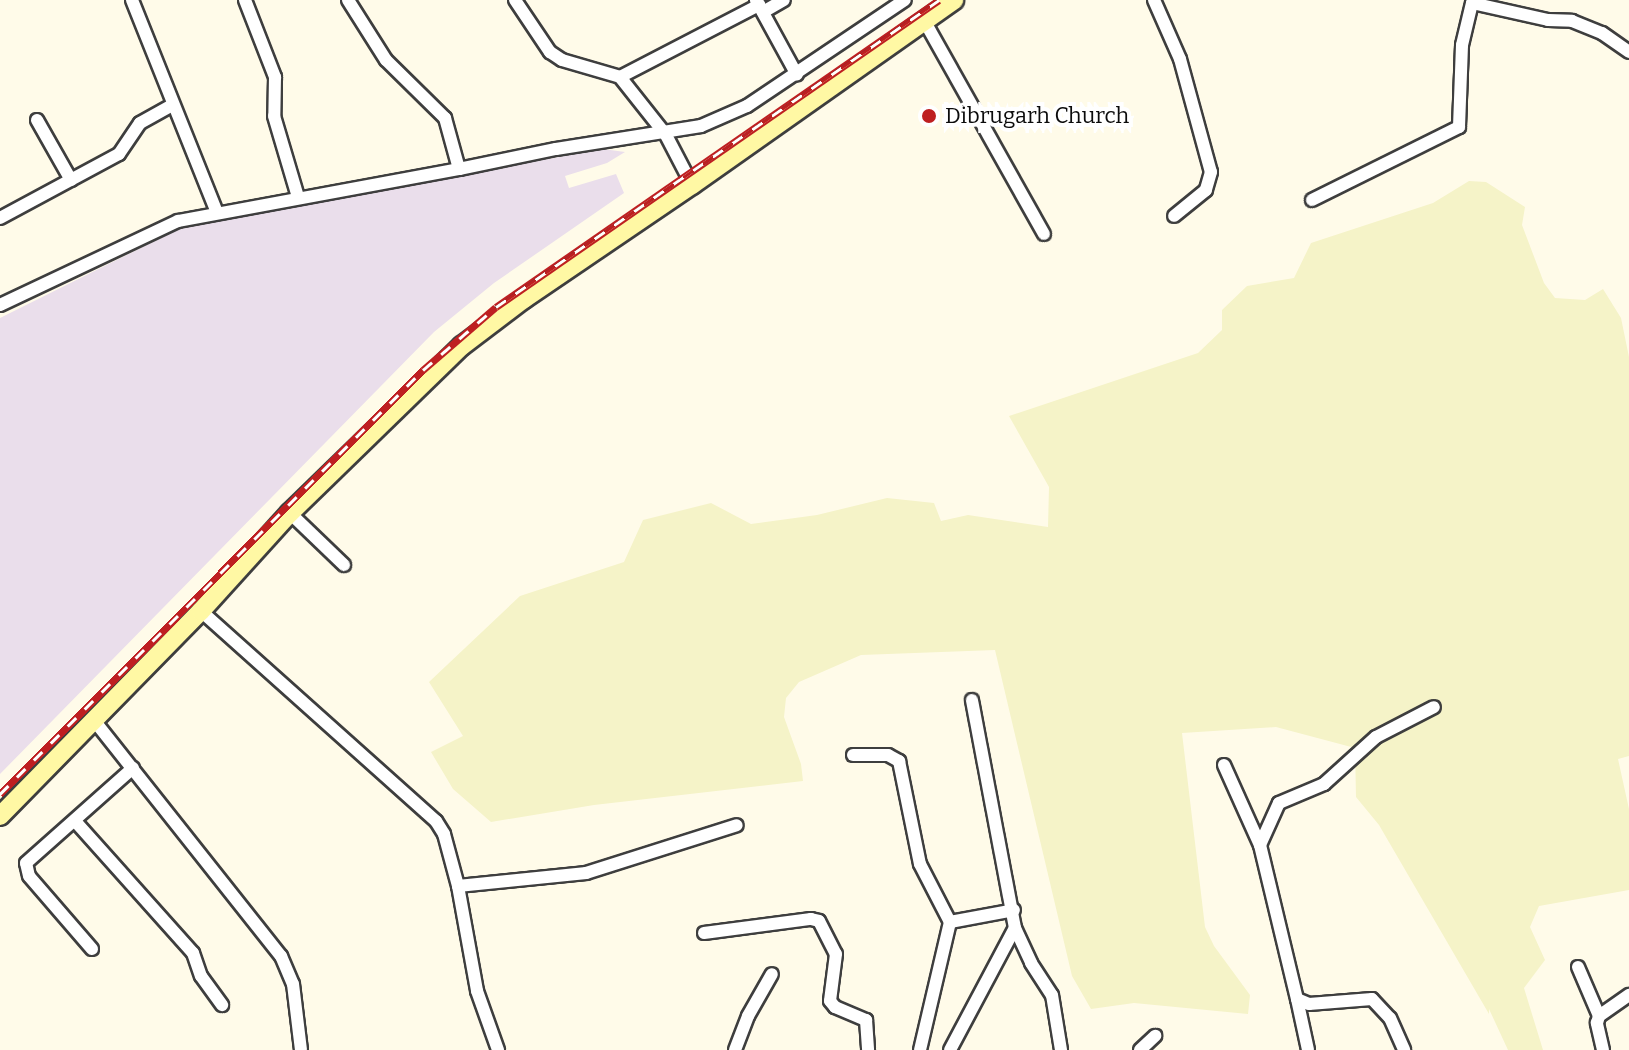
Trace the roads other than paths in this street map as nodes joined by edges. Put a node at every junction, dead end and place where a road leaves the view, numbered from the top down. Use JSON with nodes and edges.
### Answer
{"nodes":[{"id":1,"x":132,"y":0,"type":"edge"},
{"id":2,"x":245,"y":0,"type":"edge"},
{"id":3,"x":348,"y":0,"type":"edge"},
{"id":4,"x":358,"y":0,"type":"edge"},
{"id":5,"x":515,"y":0,"type":"edge"},
{"id":6,"x":784,"y":0,"type":"edge"},
{"id":7,"x":954,"y":0,"type":"edge"},
{"id":8,"x":1154,"y":0,"type":"edge"},
{"id":9,"x":901,"y":1,"type":"edge"},
{"id":10,"x":1471,"y":2,"type":"edge"},
{"id":11,"x":759,"y":6,"type":"edge"},
{"id":12,"x":925,"y":22,"type":"junction"},
{"id":13,"x":363,"y":26,"type":"junction"},
{"id":14,"x":1629,"y":52,"type":"edge"},
{"id":15,"x":797,"y":75,"type":"junction"},
{"id":16,"x":620,"y":77,"type":"junction"},
{"id":17,"x":173,"y":105,"type":"junction"},
{"id":18,"x":37,"y":120,"type":"dead end"},
{"id":19,"x":666,"y":135,"type":"junction"},
{"id":20,"x":459,"y":169,"type":"junction"},
{"id":21,"x":71,"y":180,"type":"junction"},
{"id":22,"x":692,"y":185,"type":"junction"},
{"id":23,"x":298,"y":197,"type":"junction"},
{"id":24,"x":1312,"y":200,"type":"dead end"},
{"id":25,"x":217,"y":212,"type":"junction"},
{"id":26,"x":1174,"y":216,"type":"dead end"},
{"id":27,"x":0,"y":218,"type":"edge"},
{"id":28,"x":1044,"y":234,"type":"dead end"},
{"id":29,"x":0,"y":305,"type":"edge"},
{"id":30,"x":290,"y":513,"type":"junction"},
{"id":31,"x":344,"y":565,"type":"dead end"},
{"id":32,"x":201,"y":611,"type":"junction"},
{"id":33,"x":972,"y":700,"type":"dead end"},
{"id":34,"x":1434,"y":707,"type":"dead end"},
{"id":35,"x":93,"y":719,"type":"junction"},
{"id":36,"x":853,"y":755,"type":"dead end"},
{"id":37,"x":1224,"y":765,"type":"dead end"},
{"id":38,"x":133,"y":768,"type":"junction"},
{"id":39,"x":0,"y":816,"type":"edge"},
{"id":40,"x":75,"y":821,"type":"junction"},
{"id":41,"x":737,"y":825,"type":"dead end"},
{"id":42,"x":1260,"y":845,"type":"junction"},
{"id":43,"x":458,"y":886,"type":"junction"},
{"id":44,"x":1014,"y":910,"type":"junction"},
{"id":45,"x":950,"y":922,"type":"junction"},
{"id":46,"x":1015,"y":928,"type":"junction"},
{"id":47,"x":704,"y":933,"type":"dead end"},
{"id":48,"x":92,"y":949,"type":"dead end"},
{"id":49,"x":1578,"y":967,"type":"dead end"},
{"id":50,"x":772,"y":974,"type":"dead end"},
{"id":51,"x":1629,"y":995,"type":"edge"},
{"id":52,"x":1297,"y":999,"type":"junction"},
{"id":53,"x":222,"y":1005,"type":"dead end"},
{"id":54,"x":1599,"y":1016,"type":"junction"},
{"id":55,"x":1155,"y":1036,"type":"dead end"},
{"id":56,"x":301,"y":1050,"type":"edge"},
{"id":57,"x":498,"y":1050,"type":"edge"},
{"id":58,"x":735,"y":1050,"type":"edge"},
{"id":59,"x":868,"y":1050,"type":"edge"},
{"id":60,"x":920,"y":1050,"type":"edge"},
{"id":61,"x":950,"y":1050,"type":"edge"},
{"id":62,"x":1061,"y":1050,"type":"edge"},
{"id":63,"x":1140,"y":1050,"type":"edge"},
{"id":64,"x":1308,"y":1050,"type":"edge"},
{"id":65,"x":1404,"y":1050,"type":"edge"},
{"id":66,"x":1603,"y":1050,"type":"edge"}],
"edges":[{"from":1,"to":17,"type":"street"},
{"from":2,"to":23,"type":"street"},
{"from":3,"to":13,"type":"street"},
{"from":4,"to":13,"type":"street"},
{"from":5,"to":16,"type":"street"},
{"from":6,"to":11,"type":"street"},
{"from":7,"to":12,"type":"main road"},
{"from":8,"to":26,"type":"street"},
{"from":9,"to":15,"type":"street"},
{"from":10,"to":14,"type":"street"},
{"from":10,"to":24,"type":"street"},
{"from":11,"to":15,"type":"street"},
{"from":11,"to":16,"type":"street"},
{"from":12,"to":22,"type":"main road"},
{"from":12,"to":28,"type":"street"},
{"from":13,"to":20,"type":"street"},
{"from":15,"to":19,"type":"street"},
{"from":16,"to":19,"type":"street"},
{"from":17,"to":21,"type":"street"},
{"from":17,"to":25,"type":"street"},
{"from":18,"to":21,"type":"street"},
{"from":19,"to":20,"type":"street"},
{"from":19,"to":22,"type":"street"},
{"from":20,"to":23,"type":"street"},
{"from":21,"to":27,"type":"street"},
{"from":22,"to":30,"type":"main road"},
{"from":23,"to":25,"type":"street"},
{"from":25,"to":29,"type":"street"},
{"from":30,"to":31,"type":"street"},
{"from":30,"to":32,"type":"main road"},
{"from":32,"to":35,"type":"main road"},
{"from":32,"to":43,"type":"street"},
{"from":33,"to":44,"type":"street"},
{"from":34,"to":42,"type":"street"},
{"from":35,"to":38,"type":"street"},
{"from":35,"to":39,"type":"main road"},
{"from":36,"to":45,"type":"street"},
{"from":37,"to":42,"type":"street"},
{"from":38,"to":40,"type":"street"},
{"from":38,"to":56,"type":"street"},
{"from":40,"to":48,"type":"street"},
{"from":40,"to":53,"type":"street"},
{"from":41,"to":43,"type":"street"},
{"from":42,"to":52,"type":"street"},
{"from":43,"to":57,"type":"street"},
{"from":44,"to":45,"type":"street"},
{"from":44,"to":46,"type":"street"},
{"from":45,"to":60,"type":"street"},
{"from":46,"to":61,"type":"street"},
{"from":46,"to":62,"type":"street"},
{"from":47,"to":59,"type":"street"},
{"from":49,"to":54,"type":"street"},
{"from":50,"to":58,"type":"street"},
{"from":51,"to":54,"type":"street"},
{"from":52,"to":64,"type":"street"},
{"from":52,"to":65,"type":"street"},
{"from":54,"to":66,"type":"street"},
{"from":55,"to":63,"type":"street"}]}
